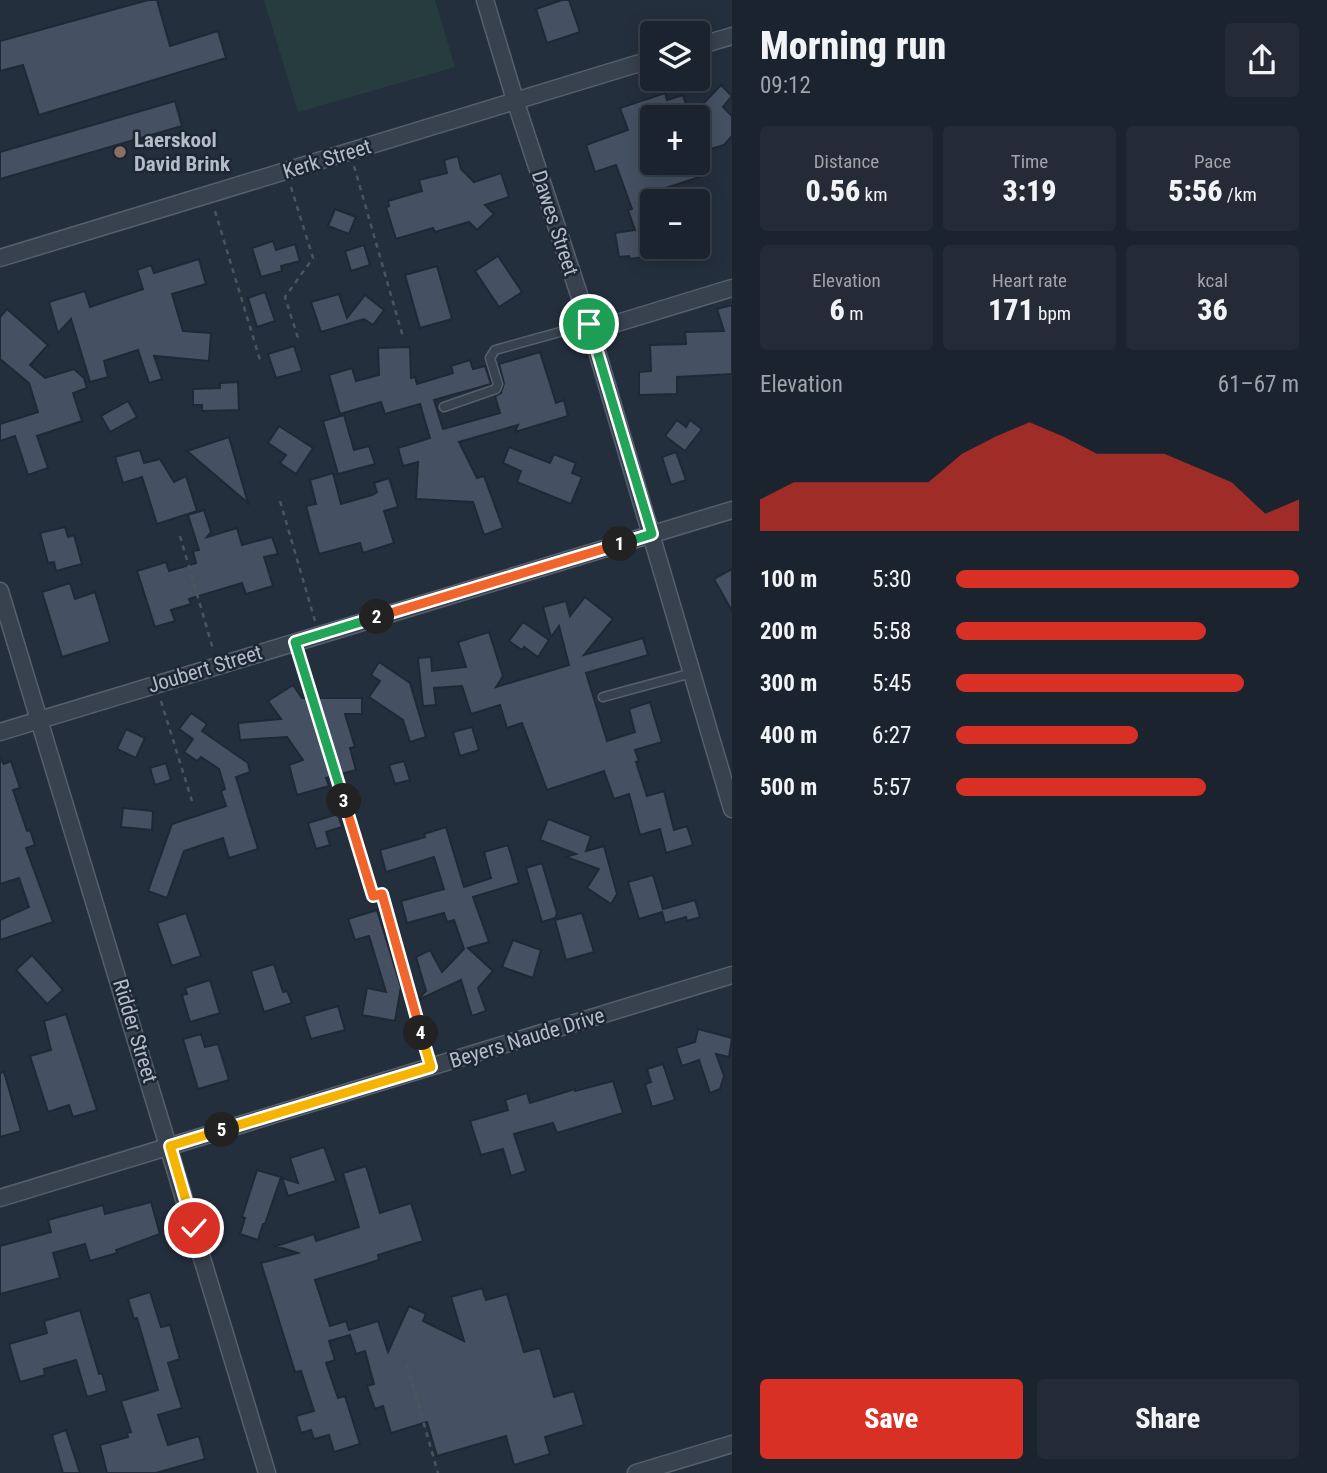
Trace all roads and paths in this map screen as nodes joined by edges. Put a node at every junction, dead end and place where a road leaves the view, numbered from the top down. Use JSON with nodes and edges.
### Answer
{"nodes":[{"id":1,"x":485,"y":0,"type":"edge"},
{"id":2,"x":732,"y":36,"type":"edge"},
{"id":3,"x":710,"y":42,"type":"edge"},
{"id":4,"x":640,"y":63,"type":"edge"},
{"id":5,"x":515,"y":100,"type":"junction"},
{"id":6,"x":350,"y":152,"type":"junction"},
{"id":7,"x":286,"y":171,"type":"junction"},
{"id":8,"x":211,"y":194,"type":"junction"},
{"id":9,"x":0,"y":258,"type":"edge"},
{"id":10,"x":732,"y":288,"type":"edge"},
{"id":11,"x":590,"y":328,"type":"junction"},
{"id":12,"x":403,"y":337,"type":"dead end"},
{"id":13,"x":298,"y":338,"type":"dead end"},
{"id":14,"x":260,"y":360,"type":"dead end"},
{"id":15,"x":444,"y":407,"type":"dead end"},
{"id":16,"x":280,"y":501,"type":"dead end"},
{"id":17,"x":732,"y":510,"type":"edge"},
{"id":18,"x":652,"y":534,"type":"junction"},
{"id":19,"x":180,"y":536,"type":"dead end"},
{"id":20,"x":0,"y":591,"type":"edge"},
{"id":21,"x":318,"y":635,"type":"junction"},
{"id":22,"x":295,"y":642,"type":"junction"},
{"id":23,"x":218,"y":665,"type":"junction"},
{"id":24,"x":692,"y":673,"type":"junction"},
{"id":25,"x":155,"y":684,"type":"junction"},
{"id":26,"x":603,"y":697,"type":"dead end"},
{"id":27,"x":41,"y":719,"type":"junction"},
{"id":28,"x":0,"y":732,"type":"edge"},
{"id":29,"x":724,"y":756,"type":"edge"},
{"id":30,"x":192,"y":802,"type":"dead end"},
{"id":31,"x":732,"y":808,"type":"edge"},
{"id":32,"x":732,"y":975,"type":"edge"},
{"id":33,"x":431,"y":1067,"type":"junction"},
{"id":34,"x":170,"y":1146,"type":"junction"},
{"id":35,"x":0,"y":1198,"type":"edge"},
{"id":36,"x":407,"y":1365,"type":"dead end"},
{"id":37,"x":732,"y":1444,"type":"edge"},
{"id":38,"x":267,"y":1473,"type":"edge"},
{"id":39,"x":438,"y":1473,"type":"edge"},
{"id":40,"x":636,"y":1473,"type":"edge"}],
"edges":[{"from":1,"to":5,"type":"street","name":"Dawes Street"},
{"from":2,"to":3,"type":"street"},
{"from":4,"to":5,"type":"street","name":"Kerk Street"},
{"from":5,"to":6,"type":"street","name":"Kerk Street"},
{"from":5,"to":11,"type":"street","name":"Dawes Street"},
{"from":6,"to":7,"type":"street","name":"Kerk Street"},
{"from":6,"to":12,"type":"path"},
{"from":7,"to":8,"type":"street","name":"Kerk Street"},
{"from":7,"to":13,"type":"path"},
{"from":8,"to":9,"type":"street","name":"Kerk Street"},
{"from":8,"to":14,"type":"path"},
{"from":10,"to":11,"type":"street"},
{"from":11,"to":15,"type":"lane"},
{"from":11,"to":18,"type":"street","name":"Dawes Street"},
{"from":16,"to":21,"type":"path"},
{"from":17,"to":18,"type":"street","name":"Joubert Street"},
{"from":18,"to":21,"type":"street","name":"Joubert Street"},
{"from":18,"to":24,"type":"street","name":"Dawes Street"},
{"from":19,"to":23,"type":"path"},
{"from":20,"to":27,"type":"street","name":"Ridder Street"},
{"from":21,"to":22,"type":"street","name":"Joubert Street"},
{"from":22,"to":23,"type":"street","name":"Joubert Street"},
{"from":22,"to":33,"type":"path"},
{"from":23,"to":25,"type":"street","name":"Joubert Street"},
{"from":24,"to":26,"type":"lane"},
{"from":24,"to":29,"type":"street","name":"Dawes Street"},
{"from":25,"to":27,"type":"street","name":"Joubert Street"},
{"from":25,"to":30,"type":"path"},
{"from":27,"to":28,"type":"street","name":"Joubert Street"},
{"from":27,"to":34,"type":"street","name":"Ridder Street"},
{"from":29,"to":31,"type":"street","name":"Dawes Street"},
{"from":32,"to":33,"type":"street","name":"Beyers Naude Drive"},
{"from":33,"to":34,"type":"street","name":"Beyers Naude Drive"},
{"from":34,"to":35,"type":"street","name":"Beyers Naude Drive"},
{"from":34,"to":38,"type":"street","name":"Ridder Street"},
{"from":36,"to":39,"type":"path"},
{"from":37,"to":40,"type":"street"}]}
